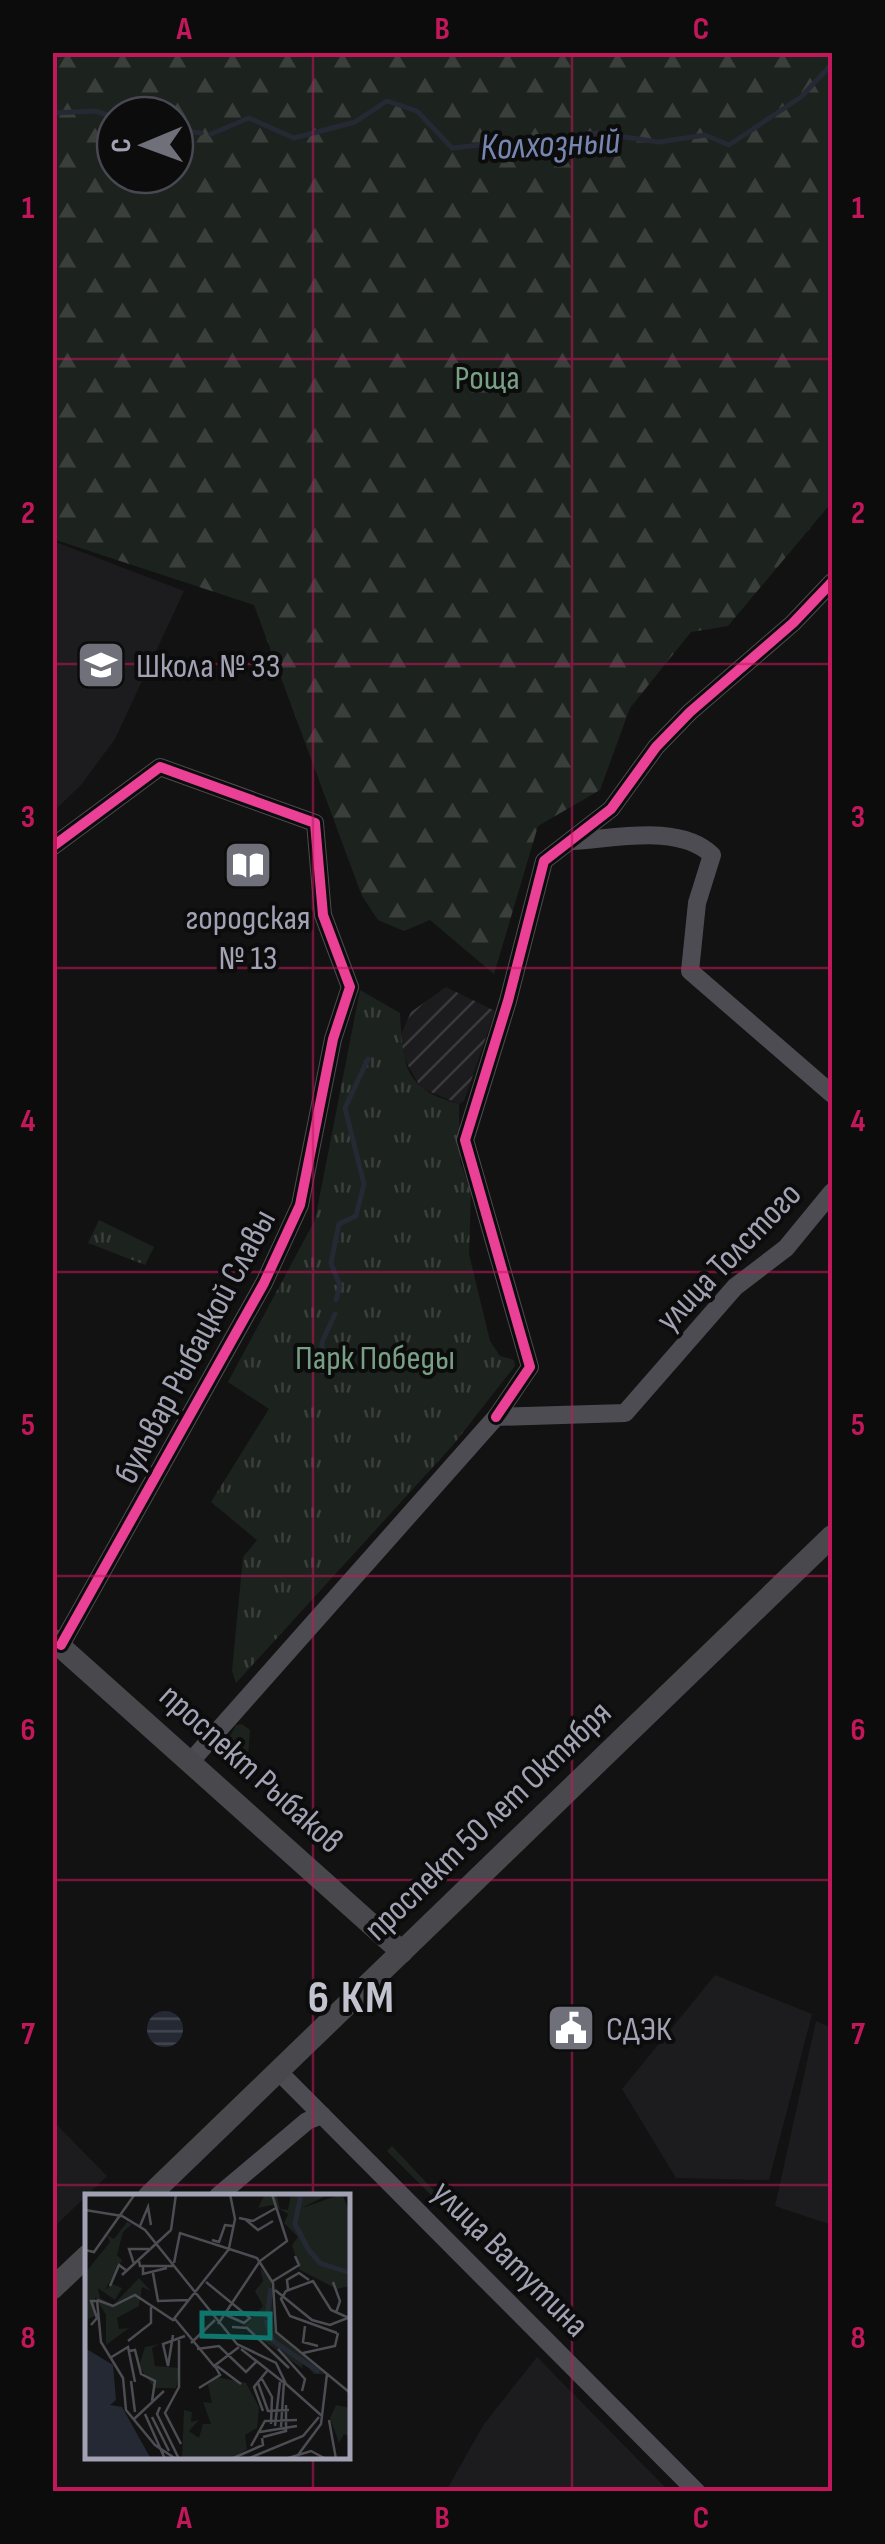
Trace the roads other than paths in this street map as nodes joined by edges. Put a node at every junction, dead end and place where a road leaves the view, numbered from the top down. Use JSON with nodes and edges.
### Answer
{"nodes":[{"id":1,"x":832,"y":582,"type":"edge"},
{"id":2,"x":570,"y":841,"type":"junction"},
{"id":3,"x":55,"y":843,"type":"edge"},
{"id":4,"x":832,"y":1094,"type":"edge"},
{"id":5,"x":832,"y":1192,"type":"edge"},
{"id":6,"x":496,"y":1417,"type":"junction"},
{"id":7,"x":832,"y":1536,"type":"edge"},
{"id":8,"x":57,"y":1642,"type":"edge"},
{"id":9,"x":192,"y":1760,"type":"junction"},
{"id":10,"x":402,"y":1952,"type":"junction"},
{"id":11,"x":278,"y":2071,"type":"junction"},
{"id":12,"x":322,"y":2115,"type":"junction"},
{"id":13,"x":151,"y":2194,"type":"edge"},
{"id":14,"x":220,"y":2194,"type":"edge"},
{"id":15,"x":85,"y":2258,"type":"edge"},
{"id":16,"x":52,"y":2289,"type":"edge"},
{"id":17,"x":698,"y":2492,"type":"edge"}],
"edges":[{"from":1,"to":2,"type":"street"},
{"from":2,"to":4,"type":"street"},
{"from":2,"to":6,"type":"street"},
{"from":3,"to":8,"type":"street","name":"бульвар Рыбацкой Славы"},
{"from":5,"to":6,"type":"street","name":"улица Толстого"},
{"from":6,"to":9,"type":"street"},
{"from":7,"to":10,"type":"main road","name":"проспект 50 лет Октября"},
{"from":8,"to":9,"type":"main road","name":"проспект Рыбаков"},
{"from":9,"to":10,"type":"main road","name":"проспект Рыбаков"},
{"from":10,"to":11,"type":"main road","name":"проспект 50 лет Октября"},
{"from":11,"to":12,"type":"street","name":"улица Ватутина"},
{"from":11,"to":13,"type":"main road","name":"проспект 50 лет Октября"},
{"from":12,"to":14,"type":"street"},
{"from":12,"to":17,"type":"street","name":"улица Ватутина"},
{"from":15,"to":16,"type":"main road"}]}
